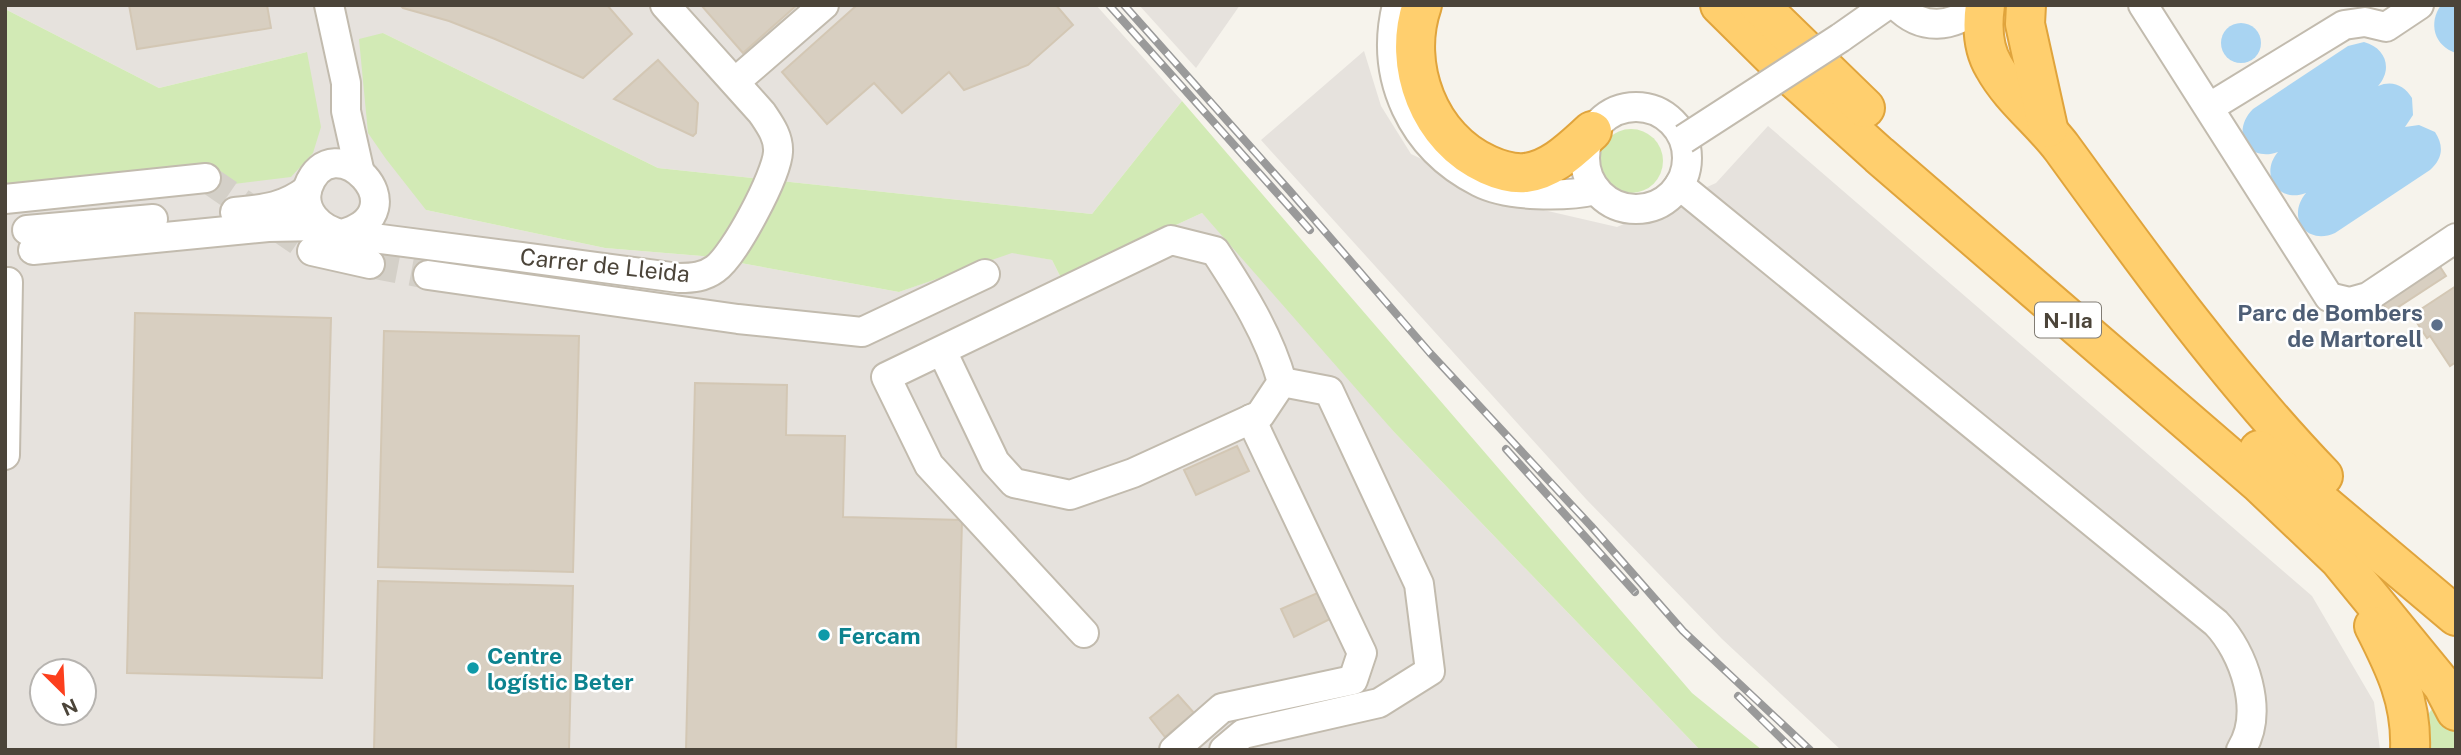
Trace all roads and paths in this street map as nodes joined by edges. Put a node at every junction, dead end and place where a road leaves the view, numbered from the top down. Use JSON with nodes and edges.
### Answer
{"nodes":[{"id":1,"x":329,"y":5,"type":"edge"},
{"id":2,"x":665,"y":5,"type":"edge"},
{"id":3,"x":824,"y":5,"type":"edge"},
{"id":4,"x":1397,"y":5,"type":"edge"},
{"id":5,"x":1422,"y":5,"type":"edge"},
{"id":6,"x":1693,"y":5,"type":"edge"},
{"id":7,"x":1720,"y":5,"type":"edge"},
{"id":8,"x":1759,"y":5,"type":"edge"},
{"id":9,"x":1856,"y":5,"type":"edge"},
{"id":10,"x":1887,"y":5,"type":"edge"},
{"id":11,"x":1896,"y":5,"type":"edge"},
{"id":12,"x":1979,"y":5,"type":"edge"},
{"id":13,"x":1985,"y":5,"type":"edge"},
{"id":14,"x":2026,"y":5,"type":"edge"},
{"id":15,"x":2143,"y":5,"type":"edge"},
{"id":16,"x":2419,"y":5,"type":"edge"},
{"id":17,"x":1835,"y":31,"type":"junction"},
{"id":18,"x":1797,"y":80,"type":"junction"},
{"id":19,"x":736,"y":82,"type":"junction"},
{"id":20,"x":2210,"y":107,"type":"junction"},
{"id":21,"x":346,"y":111,"type":"junction"},
{"id":22,"x":2049,"y":130,"type":"junction"},
{"id":23,"x":1592,"y":131,"type":"junction"},
{"id":24,"x":1680,"y":132,"type":"junction"},
{"id":25,"x":327,"y":166,"type":"junction"},
{"id":26,"x":359,"y":169,"type":"junction"},
{"id":27,"x":206,"y":178,"type":"tunnel mouth"},
{"id":28,"x":1679,"y":186,"type":"junction"},
{"id":29,"x":307,"y":190,"type":"junction"},
{"id":30,"x":1597,"y":190,"type":"junction"},
{"id":31,"x":374,"y":197,"type":"junction"},
{"id":32,"x":5,"y":199,"type":"edge"},
{"id":33,"x":21,"y":232,"type":"edge"},
{"id":34,"x":325,"y":237,"type":"junction"},
{"id":35,"x":2456,"y":238,"type":"edge"},
{"id":36,"x":422,"y":244,"type":"junction"},
{"id":37,"x":370,"y":264,"type":"tunnel mouth"},
{"id":38,"x":985,"y":274,"type":"dead end"},
{"id":39,"x":428,"y":275,"type":"tunnel mouth"},
{"id":40,"x":7,"y":282,"type":"edge"},
{"id":41,"x":942,"y":351,"type":"junction"},
{"id":42,"x":1282,"y":382,"type":"junction"},
{"id":43,"x":1251,"y":419,"type":"junction"},
{"id":44,"x":5,"y":455,"type":"edge"},
{"id":45,"x":2278,"y":467,"type":"junction"},
{"id":46,"x":2339,"y":559,"type":"junction"},
{"id":47,"x":2456,"y":602,"type":"edge"},
{"id":48,"x":2456,"y":616,"type":"edge"},
{"id":49,"x":1084,"y":633,"type":"dead end"},
{"id":50,"x":2456,"y":664,"type":"edge"},
{"id":51,"x":2456,"y":711,"type":"edge"},
{"id":52,"x":1174,"y":750,"type":"edge"},
{"id":53,"x":1224,"y":750,"type":"edge"},
{"id":54,"x":2241,"y":750,"type":"edge"},
{"id":55,"x":2410,"y":750,"type":"edge"}],
"edges":[{"from":1,"to":21,"type":"street"},
{"from":2,"to":19,"type":"street","name":"Carrer de Lleida"},
{"from":3,"to":19,"type":"street"},
{"from":4,"to":30,"type":"street"},
{"from":5,"to":23,"type":"highway"},
{"from":6,"to":18,"type":"highway"},
{"from":7,"to":18,"type":"highway","number":"N-IIa"},
{"from":8,"to":45,"type":"highway","number":"N-IIa"},
{"from":9,"to":17,"type":"street"},
{"from":10,"to":17,"type":"street"},
{"from":11,"to":12,"type":"street"},
{"from":13,"to":22,"type":"highway"},
{"from":14,"to":22,"type":"highway"},
{"from":15,"to":20,"type":"street"},
{"from":16,"to":20,"type":"street"},
{"from":17,"to":24,"type":"street"},
{"from":18,"to":46,"type":"highway","number":"N-IIa"},
{"from":19,"to":36,"type":"street","name":"Carrer de Lleida"},
{"from":20,"to":35,"type":"street"},
{"from":21,"to":25,"type":"street"},
{"from":21,"to":26,"type":"street"},
{"from":22,"to":47,"type":"highway"},
{"from":23,"to":24,"type":"street"},
{"from":23,"to":30,"type":"street"},
{"from":24,"to":28,"type":"street"},
{"from":25,"to":26,"type":"street"},
{"from":25,"to":29,"type":"street"},
{"from":26,"to":31,"type":"street"},
{"from":27,"to":32,"type":"street"},
{"from":28,"to":30,"type":"street"},
{"from":28,"to":54,"type":"street"},
{"from":29,"to":33,"type":"street"},
{"from":29,"to":34,"type":"street"},
{"from":31,"to":34,"type":"street"},
{"from":31,"to":36,"type":"street"},
{"from":33,"to":34,"type":"street"},
{"from":33,"to":40,"type":"street"},
{"from":34,"to":36,"type":"street","name":"Carrer de Lleida"},
{"from":34,"to":37,"type":"street"},
{"from":38,"to":39,"type":"street"},
{"from":40,"to":44,"type":"street"},
{"from":41,"to":42,"type":"street"},
{"from":41,"to":43,"type":"street"},
{"from":41,"to":49,"type":"street"},
{"from":42,"to":43,"type":"street"},
{"from":42,"to":53,"type":"street"},
{"from":43,"to":52,"type":"street"},
{"from":45,"to":48,"type":"highway"},
{"from":45,"to":50,"type":"highway"},
{"from":46,"to":51,"type":"highway","number":"N-IIa"},
{"from":46,"to":55,"type":"highway"}]}
